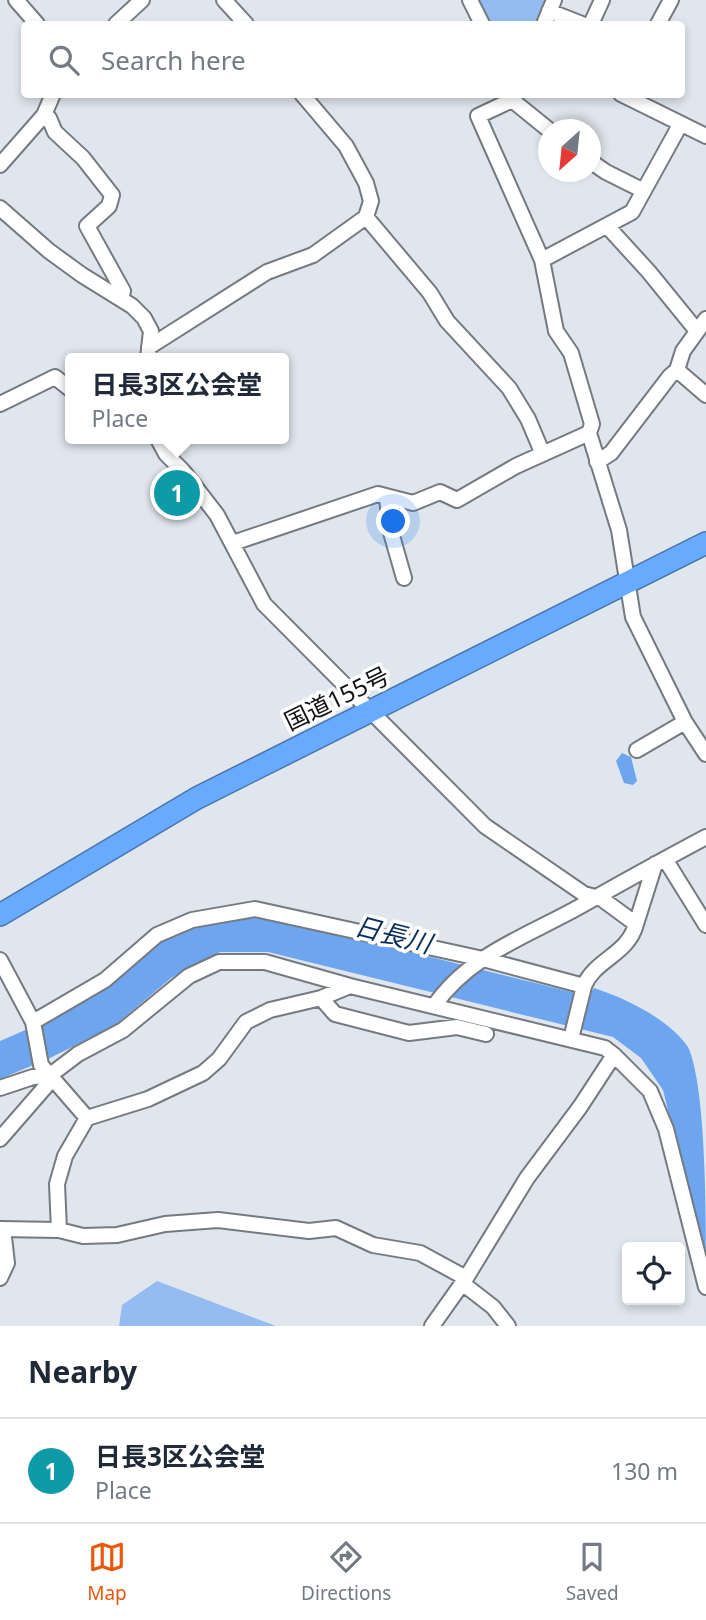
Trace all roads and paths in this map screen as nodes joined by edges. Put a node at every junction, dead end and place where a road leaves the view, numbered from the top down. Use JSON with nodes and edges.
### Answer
{"nodes":[{"id":1,"x":16,"y":0,"type":"edge"},
{"id":2,"x":142,"y":0,"type":"edge"},
{"id":3,"x":224,"y":0,"type":"edge"},
{"id":4,"x":470,"y":0,"type":"edge"},
{"id":5,"x":601,"y":0,"type":"edge"},
{"id":6,"x":671,"y":0,"type":"edge"},
{"id":7,"x":549,"y":12,"type":"edge"},
{"id":8,"x":34,"y":21,"type":"edge"},
{"id":9,"x":119,"y":21,"type":"edge"},
{"id":10,"x":243,"y":21,"type":"edge"},
{"id":11,"x":480,"y":21,"type":"edge"},
{"id":12,"x":574,"y":21,"type":"edge"},
{"id":13,"x":592,"y":21,"type":"edge"},
{"id":14,"x":660,"y":21,"type":"edge"},
{"id":15,"x":51,"y":98,"type":"edge"},
{"id":16,"x":305,"y":98,"type":"edge"},
{"id":17,"x":511,"y":98,"type":"edge"},
{"id":18,"x":514,"y":98,"type":"edge"},
{"id":19,"x":629,"y":98,"type":"edge"},
{"id":20,"x":44,"y":115,"type":"junction"},
{"id":21,"x":538,"y":120,"type":"edge"},
{"id":22,"x":680,"y":125,"type":"junction"},
{"id":23,"x":706,"y":136,"type":"edge"},
{"id":24,"x":0,"y":164,"type":"edge"},
{"id":25,"x":601,"y":169,"type":"edge"},
{"id":26,"x":642,"y":190,"type":"junction"},
{"id":27,"x":0,"y":208,"type":"edge"},
{"id":28,"x":366,"y":217,"type":"junction"},
{"id":29,"x":607,"y":226,"type":"junction"},
{"id":30,"x":542,"y":260,"type":"junction"},
{"id":31,"x":121,"y":299,"type":"junction"},
{"id":32,"x":706,"y":318,"type":"edge"},
{"id":33,"x":697,"y":331,"type":"junction"},
{"id":34,"x":148,"y":353,"type":"edge"},
{"id":35,"x":677,"y":370,"type":"junction"},
{"id":36,"x":65,"y":384,"type":"edge"},
{"id":37,"x":706,"y":395,"type":"edge"},
{"id":38,"x":0,"y":404,"type":"edge"},
{"id":39,"x":589,"y":433,"type":"junction"},
{"id":40,"x":161,"y":444,"type":"edge"},
{"id":41,"x":542,"y":452,"type":"junction"},
{"id":42,"x":597,"y":462,"type":"junction"},
{"id":43,"x":387,"y":497,"type":"junction"},
{"id":44,"x":233,"y":543,"type":"junction"},
{"id":45,"x":706,"y":543,"type":"edge"},
{"id":46,"x":404,"y":578,"type":"dead end"},
{"id":47,"x":628,"y":582,"type":"junction"},
{"id":48,"x":372,"y":711,"type":"junction"},
{"id":49,"x":685,"y":722,"type":"junction"},
{"id":50,"x":637,"y":751,"type":"dead end"},
{"id":51,"x":706,"y":754,"type":"edge"},
{"id":52,"x":706,"y":837,"type":"edge"},
{"id":53,"x":660,"y":861,"type":"junction"},
{"id":54,"x":595,"y":897,"type":"junction"},
{"id":55,"x":0,"y":915,"type":"edge"},
{"id":56,"x":636,"y":924,"type":"junction"},
{"id":57,"x":706,"y":925,"type":"edge"},
{"id":58,"x":0,"y":960,"type":"edge"},
{"id":59,"x":479,"y":961,"type":"junction"},
{"id":60,"x":350,"y":986,"type":"junction"},
{"id":61,"x":584,"y":986,"type":"junction"},
{"id":62,"x":321,"y":998,"type":"junction"},
{"id":63,"x":435,"y":1004,"type":"junction"},
{"id":64,"x":33,"y":1022,"type":"junction"},
{"id":65,"x":486,"y":1034,"type":"dead end"},
{"id":66,"x":572,"y":1036,"type":"junction"},
{"id":67,"x":614,"y":1055,"type":"junction"},
{"id":68,"x":45,"y":1071,"type":"junction"},
{"id":69,"x":0,"y":1088,"type":"edge"},
{"id":70,"x":87,"y":1118,"type":"junction"},
{"id":71,"x":0,"y":1139,"type":"edge"},
{"id":72,"x":1,"y":1229,"type":"edge"},
{"id":73,"x":59,"y":1230,"type":"junction"},
{"id":74,"x":0,"y":1278,"type":"edge"},
{"id":75,"x":464,"y":1280,"type":"junction"},
{"id":76,"x":706,"y":1287,"type":"edge"},
{"id":77,"x":432,"y":1326,"type":"edge"},
{"id":78,"x":508,"y":1326,"type":"edge"}],
"edges":[{"from":1,"to":8,"type":"street"},
{"from":2,"to":9,"type":"street"},
{"from":3,"to":10,"type":"street"},
{"from":4,"to":11,"type":"street"},
{"from":5,"to":13,"type":"street"},
{"from":6,"to":14,"type":"street"},
{"from":7,"to":12,"type":"street"},
{"from":15,"to":20,"type":"street"},
{"from":16,"to":28,"type":"street"},
{"from":17,"to":30,"type":"street"},
{"from":18,"to":21,"type":"street"},
{"from":19,"to":22,"type":"street"},
{"from":20,"to":24,"type":"street"},
{"from":20,"to":31,"type":"street"},
{"from":22,"to":23,"type":"street"},
{"from":22,"to":26,"type":"street"},
{"from":25,"to":26,"type":"street"},
{"from":26,"to":29,"type":"street"},
{"from":27,"to":31,"type":"street"},
{"from":28,"to":34,"type":"street"},
{"from":28,"to":41,"type":"street"},
{"from":29,"to":30,"type":"street"},
{"from":29,"to":33,"type":"street"},
{"from":30,"to":39,"type":"street"},
{"from":31,"to":34,"type":"street"},
{"from":32,"to":33,"type":"street"},
{"from":33,"to":35,"type":"street"},
{"from":35,"to":37,"type":"street"},
{"from":35,"to":42,"type":"street"},
{"from":36,"to":38,"type":"street"},
{"from":39,"to":41,"type":"street"},
{"from":39,"to":42,"type":"street"},
{"from":40,"to":44,"type":"street"},
{"from":41,"to":43,"type":"street"},
{"from":42,"to":47,"type":"street"},
{"from":43,"to":44,"type":"street"},
{"from":43,"to":46,"type":"street"},
{"from":44,"to":48,"type":"street"},
{"from":45,"to":47,"type":"highway","name":"国道155号"},
{"from":47,"to":48,"type":"highway","name":"国道155号"},
{"from":47,"to":49,"type":"street"},
{"from":48,"to":54,"type":"street"},
{"from":48,"to":55,"type":"highway","name":"国道155号"},
{"from":49,"to":50,"type":"street"},
{"from":49,"to":51,"type":"street"},
{"from":52,"to":53,"type":"street"},
{"from":53,"to":54,"type":"street"},
{"from":53,"to":56,"type":"street"},
{"from":53,"to":57,"type":"street"},
{"from":54,"to":56,"type":"street"},
{"from":54,"to":59,"type":"street"},
{"from":56,"to":61,"type":"street"},
{"from":58,"to":64,"type":"street"},
{"from":59,"to":61,"type":"street"},
{"from":59,"to":63,"type":"street"},
{"from":59,"to":64,"type":"street"},
{"from":60,"to":62,"type":"street"},
{"from":60,"to":63,"type":"street"},
{"from":60,"to":68,"type":"street"},
{"from":61,"to":66,"type":"street"},
{"from":62,"to":65,"type":"street"},
{"from":62,"to":70,"type":"street"},
{"from":63,"to":66,"type":"street"},
{"from":64,"to":68,"type":"street"},
{"from":66,"to":67,"type":"street"},
{"from":67,"to":75,"type":"street"},
{"from":67,"to":76,"type":"street"},
{"from":68,"to":69,"type":"street"},
{"from":68,"to":70,"type":"street"},
{"from":68,"to":71,"type":"street"},
{"from":70,"to":73,"type":"street"},
{"from":72,"to":73,"type":"street"},
{"from":72,"to":74,"type":"street"},
{"from":73,"to":75,"type":"street"},
{"from":75,"to":77,"type":"street"},
{"from":75,"to":78,"type":"street"}]}
